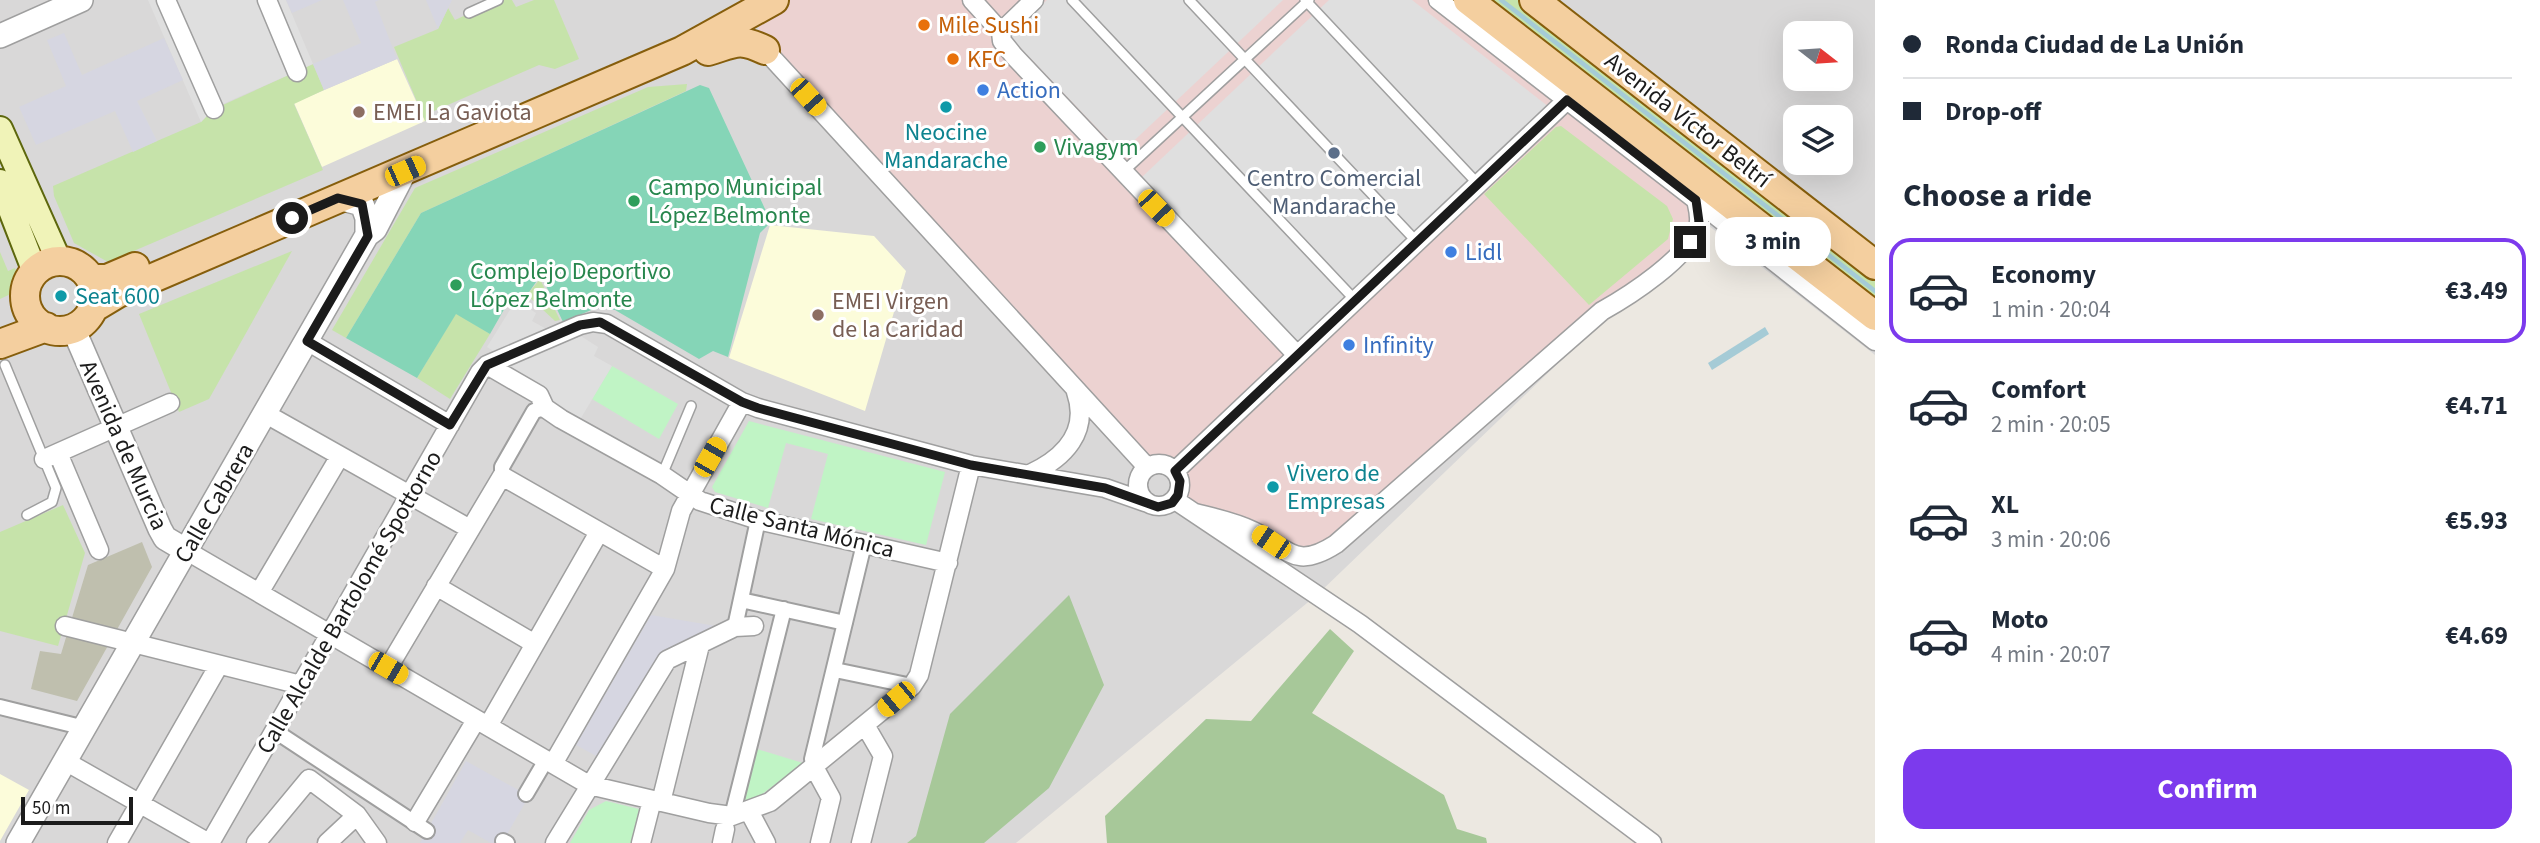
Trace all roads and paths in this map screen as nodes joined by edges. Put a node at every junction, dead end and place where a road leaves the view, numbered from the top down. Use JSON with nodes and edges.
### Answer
{"nodes":[{"id":1,"x":82,"y":0,"type":"edge"},
{"id":2,"x":166,"y":0,"type":"edge"},
{"id":3,"x":267,"y":0,"type":"edge"},
{"id":4,"x":498,"y":0,"type":"edge"},
{"id":5,"x":740,"y":0,"type":"edge"},
{"id":6,"x":972,"y":0,"type":"edge"},
{"id":7,"x":1034,"y":0,"type":"edge"},
{"id":8,"x":1072,"y":0,"type":"edge"},
{"id":9,"x":1189,"y":0,"type":"edge"},
{"id":10,"x":1438,"y":0,"type":"edge"},
{"id":11,"x":1468,"y":0,"type":"edge"},
{"id":12,"x":1534,"y":0,"type":"edge"},
{"id":13,"x":1307,"y":1,"type":"edge"},
{"id":14,"x":771,"y":2,"type":"edge"},
{"id":15,"x":469,"y":13,"type":"dead end"},
{"id":16,"x":1001,"y":32,"type":"junction"},
{"id":17,"x":0,"y":36,"type":"edge"},
{"id":18,"x":765,"y":50,"type":"junction"},
{"id":19,"x":1245,"y":60,"type":"junction"},
{"id":20,"x":646,"y":66,"type":"junction"},
{"id":21,"x":297,"y":72,"type":"dead end"},
{"id":22,"x":1567,"y":100,"type":"junction"},
{"id":23,"x":214,"y":108,"type":"dead end"},
{"id":24,"x":1184,"y":118,"type":"junction"},
{"id":25,"x":0,"y":129,"type":"edge"},
{"id":26,"x":405,"y":171,"type":"junction"},
{"id":27,"x":1123,"y":173,"type":"junction"},
{"id":28,"x":0,"y":182,"type":"edge"},
{"id":29,"x":1478,"y":184,"type":"junction"},
{"id":30,"x":338,"y":198,"type":"junction"},
{"id":31,"x":1696,"y":200,"type":"junction"},
{"id":32,"x":368,"y":236,"type":"junction"},
{"id":33,"x":1417,"y":242,"type":"junction"},
{"id":34,"x":1875,"y":265,"type":"edge"},
{"id":35,"x":47,"y":266,"type":"junction"},
{"id":36,"x":91,"y":279,"type":"junction"},
{"id":37,"x":1355,"y":300,"type":"junction"},
{"id":38,"x":26,"y":303,"type":"junction"},
{"id":39,"x":93,"y":308,"type":"junction"},
{"id":40,"x":1875,"y":316,"type":"edge"},
{"id":41,"x":0,"y":324,"type":"edge"},
{"id":42,"x":46,"y":327,"type":"junction"},
{"id":43,"x":73,"y":328,"type":"junction"},
{"id":44,"x":307,"y":341,"type":"junction"},
{"id":45,"x":1875,"y":341,"type":"edge"},
{"id":46,"x":2,"y":354,"type":"edge"},
{"id":47,"x":1297,"y":355,"type":"junction"},
{"id":48,"x":487,"y":365,"type":"junction"},
{"id":49,"x":1076,"y":392,"type":"junction"},
{"id":50,"x":542,"y":402,"type":"junction"},
{"id":51,"x":742,"y":402,"type":"junction"},
{"id":52,"x":170,"y":403,"type":"dead end"},
{"id":53,"x":691,"y":406,"type":"dead end"},
{"id":54,"x":265,"y":414,"type":"junction"},
{"id":55,"x":450,"y":425,"type":"junction"},
{"id":56,"x":116,"y":427,"type":"junction"},
{"id":57,"x":51,"y":456,"type":"junction"},
{"id":58,"x":340,"y":456,"type":"junction"},
{"id":59,"x":971,"y":465,"type":"junction"},
{"id":60,"x":1175,"y":471,"type":"junction"},
{"id":61,"x":1143,"y":473,"type":"junction"},
{"id":62,"x":1030,"y":474,"type":"junction"},
{"id":63,"x":662,"y":475,"type":"junction"},
{"id":64,"x":502,"y":476,"type":"junction"},
{"id":65,"x":1105,"y":488,"type":"junction"},
{"id":66,"x":689,"y":494,"type":"junction"},
{"id":67,"x":411,"y":495,"type":"junction"},
{"id":68,"x":1175,"y":499,"type":"junction"},
{"id":69,"x":1145,"y":502,"type":"junction"},
{"id":70,"x":1195,"y":513,"type":"junction"},
{"id":71,"x":27,"y":515,"type":"dead end"},
{"id":72,"x":758,"y":520,"type":"junction"},
{"id":73,"x":470,"y":529,"type":"junction"},
{"id":74,"x":599,"y":533,"type":"junction"},
{"id":75,"x":864,"y":544,"type":"junction"},
{"id":76,"x":99,"y":550,"type":"dead end"},
{"id":77,"x":187,"y":551,"type":"junction"},
{"id":78,"x":948,"y":563,"type":"junction"},
{"id":79,"x":666,"y":569,"type":"junction"},
{"id":80,"x":436,"y":586,"type":"junction"},
{"id":81,"x":259,"y":593,"type":"junction"},
{"id":82,"x":741,"y":600,"type":"junction"},
{"id":83,"x":784,"y":609,"type":"junction"},
{"id":84,"x":845,"y":623,"type":"junction"},
{"id":85,"x":65,"y":626,"type":"dead end"},
{"id":86,"x":754,"y":626,"type":"dead end"},
{"id":87,"x":735,"y":627,"type":"junction"},
{"id":88,"x":330,"y":635,"type":"junction"},
{"id":89,"x":133,"y":644,"type":"junction"},
{"id":90,"x":535,"y":645,"type":"junction"},
{"id":91,"x":700,"y":645,"type":"junction"},
{"id":92,"x":219,"y":665,"type":"junction"},
{"id":93,"x":388,"y":668,"type":"junction"},
{"id":94,"x":835,"y":670,"type":"junction"},
{"id":95,"x":301,"y":685,"type":"junction"},
{"id":96,"x":912,"y":686,"type":"junction"},
{"id":97,"x":0,"y":706,"type":"edge"},
{"id":98,"x":482,"y":723,"type":"junction"},
{"id":99,"x":865,"y":725,"type":"junction"},
{"id":100,"x":85,"y":728,"type":"junction"},
{"id":101,"x":275,"y":731,"type":"junction"},
{"id":102,"x":65,"y":761,"type":"junction"},
{"id":103,"x":549,"y":762,"type":"junction"},
{"id":104,"x":814,"y":767,"type":"junction"},
{"id":105,"x":589,"y":785,"type":"junction"},
{"id":106,"x":526,"y":794,"type":"dead end"},
{"id":107,"x":656,"y":801,"type":"junction"},
{"id":108,"x":141,"y":804,"type":"junction"},
{"id":109,"x":357,"y":816,"type":"junction"},
{"id":110,"x":732,"y":825,"type":"edge"},
{"id":111,"x":421,"y":826,"type":"joint"},
{"id":112,"x":18,"y":843,"type":"edge"},
{"id":113,"x":117,"y":843,"type":"edge"},
{"id":114,"x":210,"y":843,"type":"edge"},
{"id":115,"x":257,"y":843,"type":"edge"},
{"id":116,"x":327,"y":843,"type":"edge"},
{"id":117,"x":377,"y":843,"type":"edge"},
{"id":118,"x":555,"y":843,"type":"edge"},
{"id":119,"x":641,"y":843,"type":"edge"},
{"id":120,"x":766,"y":843,"type":"edge"},
{"id":121,"x":820,"y":843,"type":"edge"},
{"id":122,"x":861,"y":843,"type":"edge"},
{"id":123,"x":1652,"y":843,"type":"edge"}],
"edges":[{"from":1,"to":17,"type":"street"},
{"from":2,"to":23,"type":"street"},
{"from":3,"to":21,"type":"street"},
{"from":4,"to":15,"type":"lane"},
{"from":5,"to":36,"type":"main road"},
{"from":6,"to":16,"type":"street"},
{"from":7,"to":16,"type":"street"},
{"from":8,"to":24,"type":"lane"},
{"from":9,"to":19,"type":"lane"},
{"from":10,"to":22,"type":"street"},
{"from":11,"to":40,"type":"main road","name":"Avenida Víctor Beltrí"},
{"from":12,"to":34,"type":"main road","name":"Avenida Víctor Beltrí"},
{"from":13,"to":19,"type":"lane"},
{"from":13,"to":29,"type":"lane"},
{"from":14,"to":18,"type":"main road"},
{"from":14,"to":20,"type":"main road"},
{"from":16,"to":27,"type":"street"},
{"from":18,"to":20,"type":"main road"},
{"from":18,"to":49,"type":"street"},
{"from":19,"to":24,"type":"lane"},
{"from":19,"to":33,"type":"lane"},
{"from":20,"to":26,"type":"main road"},
{"from":22,"to":29,"type":"street"},
{"from":22,"to":31,"type":"street"},
{"from":24,"to":27,"type":"lane"},
{"from":24,"to":37,"type":"lane"},
{"from":25,"to":35,"type":"main road"},
{"from":26,"to":30,"type":"main road"},
{"from":26,"to":32,"type":"street","name":"Calle Cabrera"},
{"from":27,"to":47,"type":"street"},
{"from":28,"to":35,"type":"main road"},
{"from":29,"to":33,"type":"street"},
{"from":30,"to":32,"type":"street"},
{"from":30,"to":39,"type":"main road"},
{"from":31,"to":45,"type":"street"},
{"from":31,"to":70,"type":"street"},
{"from":32,"to":44,"type":"street","name":"Calle Cabrera"},
{"from":33,"to":37,"type":"street"},
{"from":35,"to":36,"type":"main road"},
{"from":35,"to":38,"type":"main road"},
{"from":36,"to":39,"type":"main road"},
{"from":37,"to":47,"type":"street"},
{"from":38,"to":41,"type":"main road"},
{"from":38,"to":42,"type":"main road"},
{"from":39,"to":43,"type":"main road"},
{"from":42,"to":43,"type":"main road"},
{"from":42,"to":46,"type":"main road"},
{"from":43,"to":56,"type":"street","name":"Avenida de Murcia"},
{"from":44,"to":54,"type":"street","name":"Calle Cabrera"},
{"from":44,"to":55,"type":"street"},
{"from":46,"to":57,"type":"lane"},
{"from":47,"to":60,"type":"street"},
{"from":48,"to":50,"type":"street","name":"Calle Santa Mónica"},
{"from":48,"to":51,"type":"street"},
{"from":48,"to":55,"type":"street","name":"Calle Alcalde Bartolomé Spottorno"},
{"from":49,"to":61,"type":"street"},
{"from":49,"to":62,"type":"street"},
{"from":50,"to":63,"type":"street","name":"Calle Santa Mónica"},
{"from":50,"to":64,"type":"street"},
{"from":51,"to":59,"type":"street"},
{"from":51,"to":66,"type":"street"},
{"from":52,"to":56,"type":"street"},
{"from":53,"to":63,"type":"lane"},
{"from":54,"to":58,"type":"street"},
{"from":54,"to":77,"type":"street","name":"Calle Cabrera"},
{"from":55,"to":67,"type":"street","name":"Calle Alcalde Bartolomé Spottorno"},
{"from":56,"to":57,"type":"street"},
{"from":56,"to":77,"type":"street","name":"Avenida de Murcia"},
{"from":57,"to":71,"type":"lane"},
{"from":57,"to":76,"type":"street"},
{"from":58,"to":67,"type":"street"},
{"from":58,"to":81,"type":"street"},
{"from":59,"to":62,"type":"street"},
{"from":59,"to":78,"type":"street"},
{"from":60,"to":61,"type":"street"},
{"from":60,"to":68,"type":"street"},
{"from":61,"to":65,"type":"street"},
{"from":61,"to":69,"type":"street"},
{"from":62,"to":65,"type":"street"},
{"from":63,"to":66,"type":"street","name":"Calle Santa Mónica"},
{"from":64,"to":73,"type":"street"},
{"from":64,"to":74,"type":"street"},
{"from":65,"to":69,"type":"street"},
{"from":66,"to":72,"type":"street","name":"Calle Santa Mónica"},
{"from":66,"to":79,"type":"street"},
{"from":67,"to":73,"type":"street"},
{"from":67,"to":88,"type":"street","name":"Calle Alcalde Bartolomé Spottorno"},
{"from":68,"to":69,"type":"street"},
{"from":68,"to":70,"type":"street"},
{"from":70,"to":123,"type":"street"},
{"from":72,"to":75,"type":"street","name":"Calle Santa Mónica"},
{"from":72,"to":82,"type":"street"},
{"from":73,"to":80,"type":"street"},
{"from":74,"to":79,"type":"street"},
{"from":74,"to":90,"type":"street"},
{"from":75,"to":78,"type":"street","name":"Calle Santa Mónica"},
{"from":75,"to":84,"type":"street"},
{"from":77,"to":81,"type":"street"},
{"from":77,"to":89,"type":"street","name":"Calle Cabrera"},
{"from":78,"to":96,"type":"street"},
{"from":79,"to":103,"type":"street"},
{"from":80,"to":90,"type":"street"},
{"from":80,"to":93,"type":"street"},
{"from":81,"to":88,"type":"street"},
{"from":82,"to":83,"type":"street"},
{"from":82,"to":87,"type":"street"},
{"from":83,"to":84,"type":"street"},
{"from":83,"to":110,"type":"street"},
{"from":84,"to":94,"type":"street"},
{"from":85,"to":89,"type":"street"},
{"from":86,"to":87,"type":"street"},
{"from":87,"to":91,"type":"street"},
{"from":88,"to":93,"type":"street"},
{"from":88,"to":95,"type":"street","name":"Calle Alcalde Bartolomé Spottorno"},
{"from":89,"to":92,"type":"street"},
{"from":89,"to":100,"type":"street","name":"Calle Cabrera"},
{"from":90,"to":98,"type":"street"},
{"from":91,"to":105,"type":"street"},
{"from":91,"to":107,"type":"street"},
{"from":92,"to":95,"type":"street"},
{"from":92,"to":108,"type":"street"},
{"from":93,"to":98,"type":"street"},
{"from":94,"to":96,"type":"street"},
{"from":94,"to":104,"type":"street"},
{"from":95,"to":101,"type":"street","name":"Calle Alcalde Bartolomé Spottorno"},
{"from":96,"to":99,"type":"street"},
{"from":97,"to":100,"type":"street"},
{"from":98,"to":103,"type":"street"},
{"from":98,"to":111,"type":"street"},
{"from":99,"to":104,"type":"street"},
{"from":99,"to":122,"type":"street"},
{"from":100,"to":102,"type":"street","name":"Calle Cabrera"},
{"from":101,"to":111,"type":"street"},
{"from":101,"to":114,"type":"street","name":"Calle Alcalde Bartolomé Spottorno"},
{"from":102,"to":108,"type":"street"},
{"from":102,"to":112,"type":"street","name":"Calle Cabrera"},
{"from":103,"to":105,"type":"street"},
{"from":103,"to":106,"type":"street"},
{"from":104,"to":110,"type":"street"},
{"from":104,"to":121,"type":"street"},
{"from":105,"to":107,"type":"street"},
{"from":105,"to":118,"type":"street"},
{"from":107,"to":110,"type":"street"},
{"from":107,"to":119,"type":"street"},
{"from":108,"to":113,"type":"street"},
{"from":108,"to":114,"type":"street"},
{"from":109,"to":115,"type":"street"},
{"from":109,"to":116,"type":"street"},
{"from":109,"to":117,"type":"street"},
{"from":110,"to":120,"type":"street"}]}
